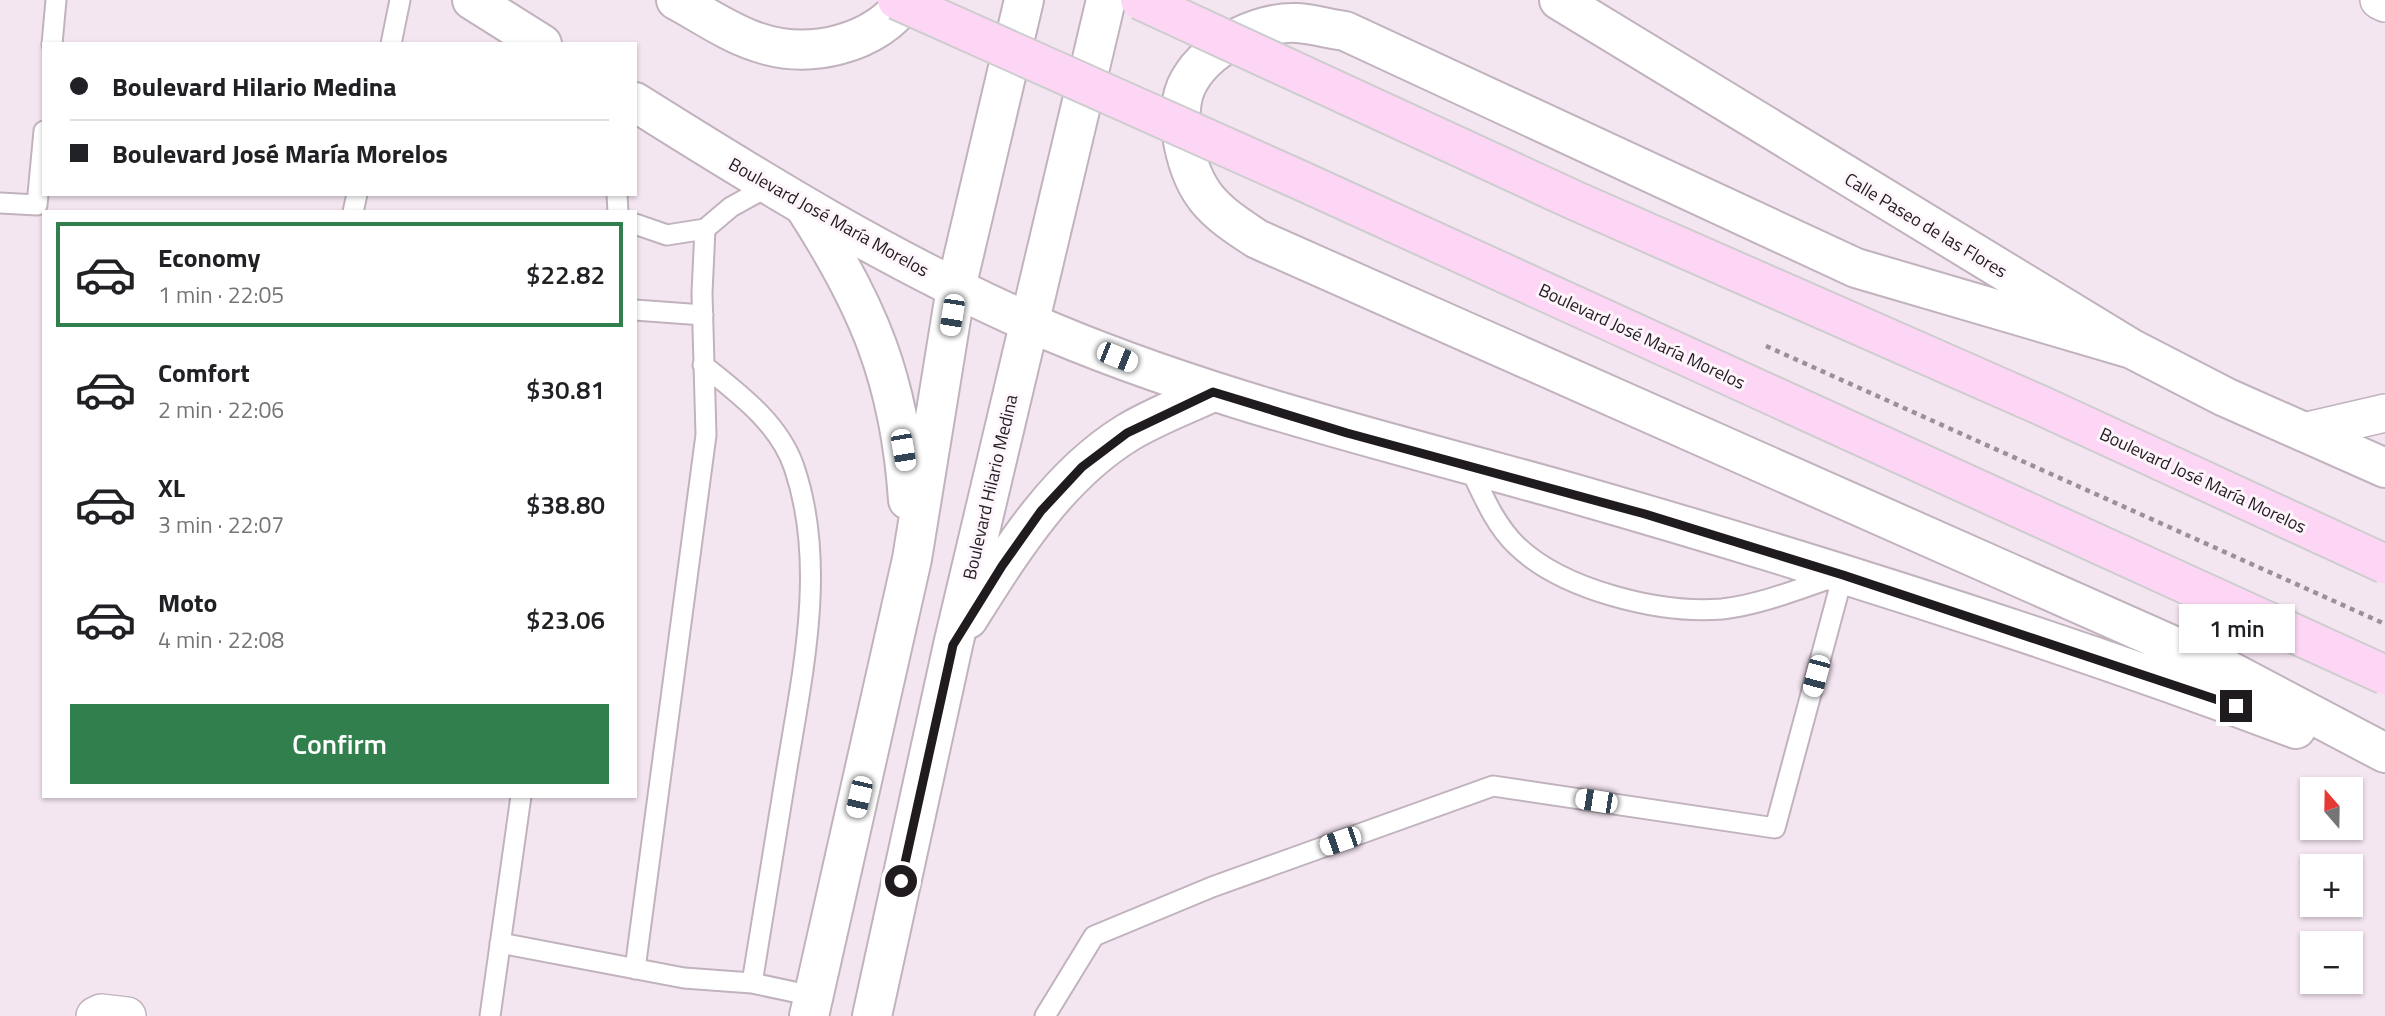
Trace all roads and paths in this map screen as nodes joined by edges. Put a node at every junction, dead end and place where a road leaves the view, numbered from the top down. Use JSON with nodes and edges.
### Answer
{"nodes":[{"id":1,"x":56,"y":0,"type":"edge"},
{"id":2,"x":400,"y":0,"type":"edge"},
{"id":3,"x":472,"y":0,"type":"edge"},
{"id":4,"x":676,"y":0,"type":"edge"},
{"id":5,"x":897,"y":0,"type":"edge"},
{"id":6,"x":907,"y":0,"type":"edge"},
{"id":7,"x":1024,"y":0,"type":"edge"},
{"id":8,"x":1106,"y":0,"type":"edge"},
{"id":9,"x":1140,"y":0,"type":"edge"},
{"id":10,"x":1559,"y":0,"type":"edge"},
{"id":11,"x":2379,"y":0,"type":"edge"},
{"id":12,"x":2385,"y":3,"type":"edge"},
{"id":13,"x":52,"y":42,"type":"edge"},
{"id":14,"x":391,"y":42,"type":"edge"},
{"id":15,"x":539,"y":42,"type":"edge"},
{"id":16,"x":637,"y":103,"type":"edge"},
{"id":17,"x":42,"y":152,"type":"edge"},
{"id":18,"x":769,"y":186,"type":"junction"},
{"id":19,"x":0,"y":203,"type":"edge"},
{"id":20,"x":804,"y":206,"type":"junction"},
{"id":21,"x":637,"y":225,"type":"edge"},
{"id":22,"x":705,"y":229,"type":"junction"},
{"id":23,"x":956,"y":288,"type":"junction"},
{"id":24,"x":637,"y":310,"type":"edge"},
{"id":25,"x":703,"y":315,"type":"junction"},
{"id":26,"x":1029,"y":322,"type":"junction"},
{"id":27,"x":2132,"y":349,"type":"junction"},
{"id":28,"x":704,"y":365,"type":"junction"},
{"id":29,"x":1213,"y":392,"type":"junction"},
{"id":30,"x":2385,"y":414,"type":"edge"},
{"id":31,"x":2303,"y":432,"type":"junction"},
{"id":32,"x":1468,"y":463,"type":"junction"},
{"id":33,"x":2385,"y":468,"type":"edge"},
{"id":34,"x":912,"y":559,"type":"junction"},
{"id":35,"x":2385,"y":564,"type":"edge"},
{"id":36,"x":1843,"y":575,"type":"junction"},
{"id":37,"x":953,"y":645,"type":"junction"},
{"id":38,"x":2385,"y":675,"type":"edge"},
{"id":39,"x":2385,"y":753,"type":"edge"},
{"id":40,"x":2385,"y":762,"type":"edge"},
{"id":41,"x":521,"y":798,"type":"edge"},
{"id":42,"x":500,"y":943,"type":"junction"},
{"id":43,"x":635,"y":969,"type":"junction"},
{"id":44,"x":752,"y":983,"type":"junction"},
{"id":45,"x":811,"y":1006,"type":"edge"},
{"id":46,"x":95,"y":1016,"type":"edge"},
{"id":47,"x":127,"y":1016,"type":"edge"},
{"id":48,"x":490,"y":1016,"type":"edge"},
{"id":49,"x":872,"y":1016,"type":"edge"},
{"id":50,"x":1045,"y":1016,"type":"edge"}],
"edges":[{"from":1,"to":13,"type":"lane"},
{"from":2,"to":14,"type":"lane"},
{"from":3,"to":15,"type":"street"},
{"from":4,"to":6,"type":"street"},
{"from":5,"to":38,"type":"main road","name":"Boulevard José María Morelos","bridge":true},
{"from":7,"to":23,"type":"street"},
{"from":8,"to":26,"type":"street","name":"Boulevard Hilario Medina"},
{"from":9,"to":35,"type":"main road","name":"Boulevard José María Morelos","bridge":true},
{"from":10,"to":27,"type":"street","name":"Calle Paseo de las Flores"},
{"from":11,"to":12,"type":"street"},
{"from":16,"to":18,"type":"street","name":"Boulevard José María Morelos"},
{"from":17,"to":19,"type":"lane"},
{"from":18,"to":20,"type":"street","name":"Boulevard José María Morelos"},
{"from":18,"to":22,"type":"lane"},
{"from":20,"to":23,"type":"street","name":"Boulevard José María Morelos"},
{"from":20,"to":34,"type":"street"},
{"from":21,"to":22,"type":"lane"},
{"from":22,"to":25,"type":"lane"},
{"from":23,"to":26,"type":"street","name":"Boulevard José María Morelos"},
{"from":23,"to":34,"type":"street"},
{"from":24,"to":25,"type":"lane"},
{"from":25,"to":28,"type":"lane"},
{"from":26,"to":29,"type":"street","name":"Boulevard José María Morelos"},
{"from":26,"to":37,"type":"street","name":"Boulevard Hilario Medina"},
{"from":27,"to":31,"type":"street","name":"Calle Paseo de las Flores"},
{"from":27,"to":39,"type":"street"},
{"from":28,"to":43,"type":"lane"},
{"from":28,"to":44,"type":"lane"},
{"from":29,"to":32,"type":"street","name":"Boulevard José María Morelos"},
{"from":29,"to":37,"type":"street"},
{"from":30,"to":31,"type":"street"},
{"from":31,"to":33,"type":"street","name":"Calle Paseo de las Flores"},
{"from":32,"to":36,"type":"street","name":"Boulevard José María Morelos"},
{"from":32,"to":36,"type":"lane"},
{"from":34,"to":45,"type":"street"},
{"from":36,"to":40,"type":"street","name":"Boulevard José María Morelos"},
{"from":36,"to":50,"type":"lane"},
{"from":37,"to":49,"type":"street","name":"Boulevard Hilario Medina"},
{"from":41,"to":42,"type":"lane"},
{"from":42,"to":43,"type":"lane"},
{"from":42,"to":48,"type":"lane"},
{"from":43,"to":44,"type":"lane"},
{"from":44,"to":45,"type":"lane"},
{"from":46,"to":47,"type":"street"}]}
